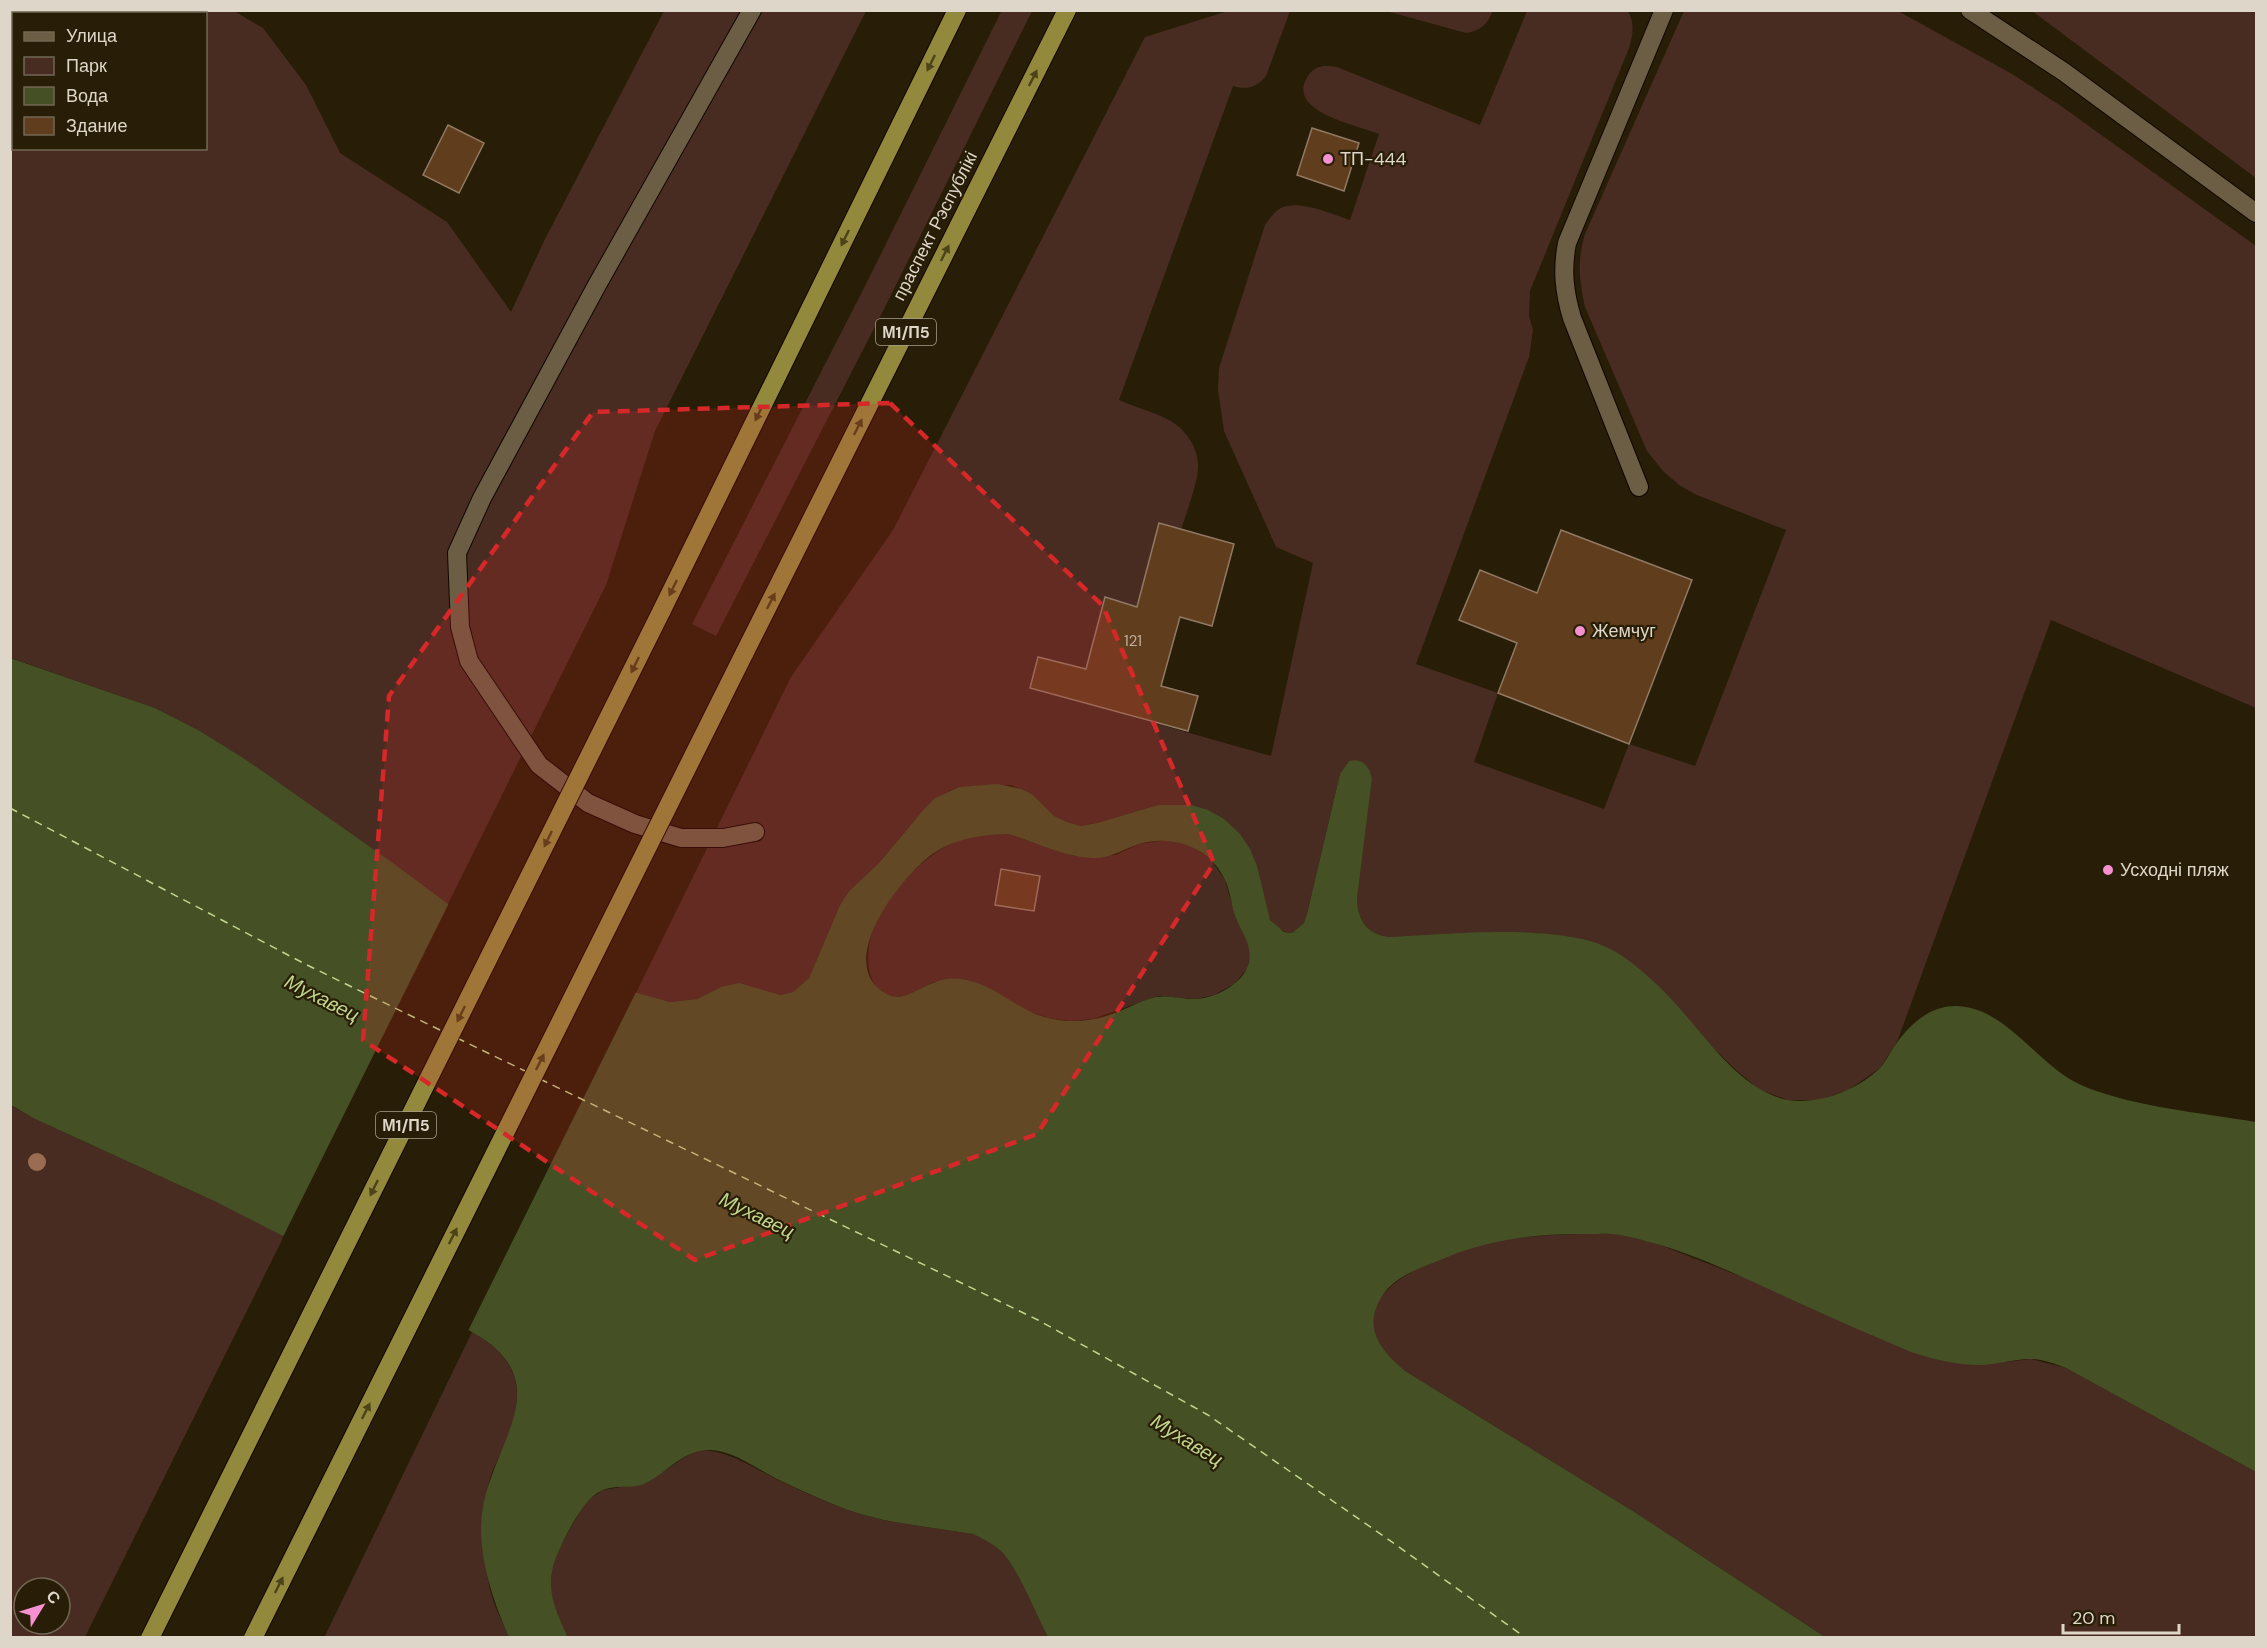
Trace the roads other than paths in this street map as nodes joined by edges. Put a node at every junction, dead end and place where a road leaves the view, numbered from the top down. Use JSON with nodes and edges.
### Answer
{"nodes":[{"id":1,"x":752,"y":10,"type":"edge"},
{"id":2,"x":957,"y":10,"type":"edge"},
{"id":3,"x":1067,"y":10,"type":"edge"},
{"id":4,"x":1664,"y":10,"type":"edge"},
{"id":5,"x":1970,"y":10,"type":"edge"},
{"id":6,"x":2256,"y":213,"type":"edge"},
{"id":7,"x":1639,"y":487,"type":"dead end"},
{"id":8,"x":755,"y":832,"type":"dead end"},
{"id":9,"x":150,"y":1638,"type":"edge"},
{"id":10,"x":253,"y":1638,"type":"edge"}],
"edges":[{"from":1,"to":8,"type":"lane"},
{"from":2,"to":9,"type":"highway","number":"М1/П5","one_way":true,"bridge":true},
{"from":10,"to":3,"type":"highway","name":"праспект Рэспублікі","number":"М1/П5","one_way":true,"bridge":true},
{"from":4,"to":7,"type":"lane"},
{"from":5,"to":6,"type":"lane"}]}
